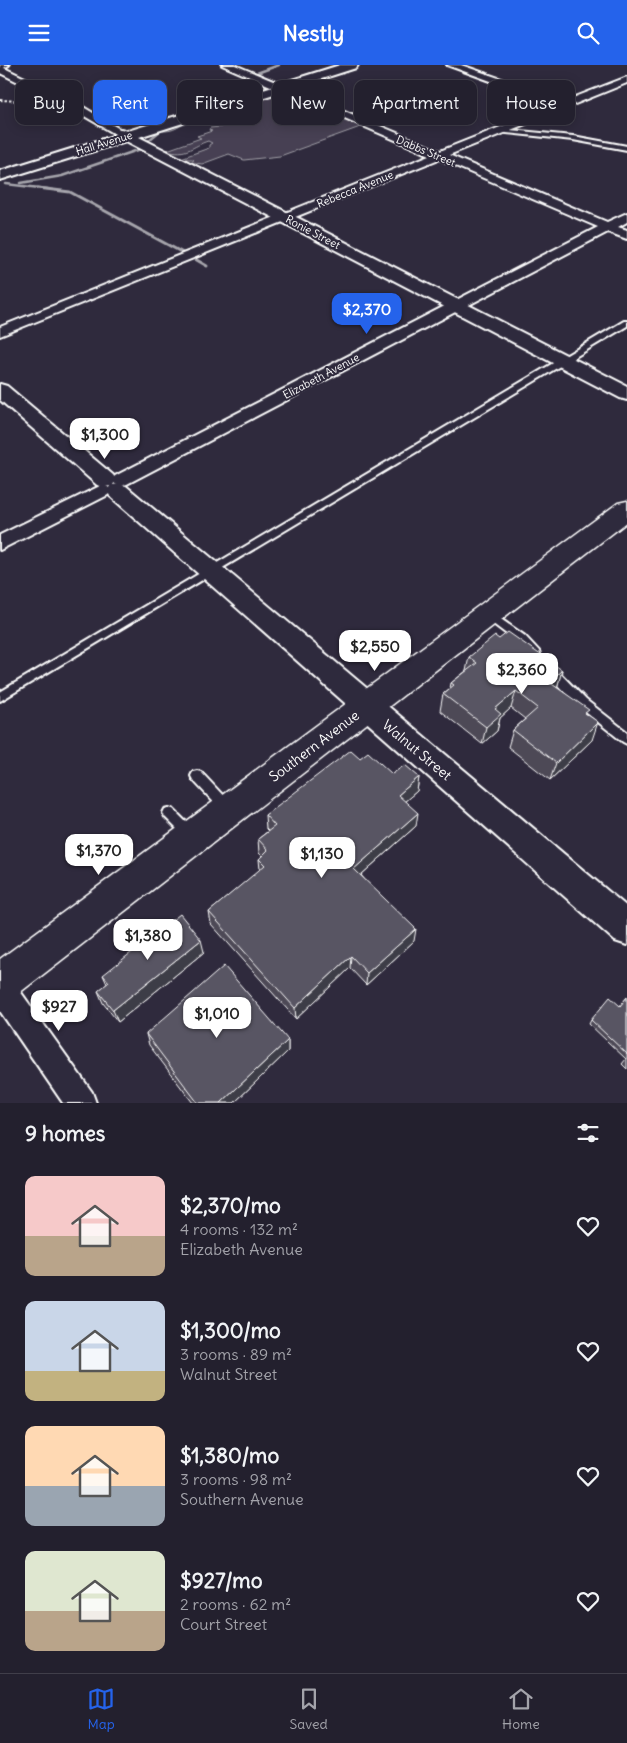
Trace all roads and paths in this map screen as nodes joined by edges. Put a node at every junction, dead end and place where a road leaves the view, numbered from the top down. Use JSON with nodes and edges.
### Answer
{"nodes":[{"id":1,"x":227,"y":65,"type":"edge"},
{"id":2,"x":341,"y":65,"type":"edge"},
{"id":3,"x":352,"y":65,"type":"edge"},
{"id":4,"x":452,"y":65,"type":"edge"},
{"id":5,"x":1,"y":67,"type":"edge"},
{"id":6,"x":297,"y":80,"type":"edge"},
{"id":7,"x":300,"y":80,"type":"edge"},
{"id":8,"x":495,"y":80,"type":"edge"},
{"id":9,"x":627,"y":80,"type":"edge"},
{"id":10,"x":272,"y":83,"type":"edge"},
{"id":11,"x":272,"y":88,"type":"edge"},
{"id":12,"x":575,"y":101,"type":"edge"},
{"id":13,"x":344,"y":115,"type":"edge"},
{"id":14,"x":515,"y":125,"type":"edge"},
{"id":15,"x":500,"y":131,"type":"junction"},
{"id":16,"x":124,"y":135,"type":"junction"},
{"id":17,"x":627,"y":148,"type":"edge"},
{"id":18,"x":438,"y":156,"type":"junction"},
{"id":19,"x":0,"y":171,"type":"edge"},
{"id":20,"x":0,"y":176,"type":"edge"},
{"id":21,"x":627,"y":217,"type":"edge"},
{"id":22,"x":285,"y":218,"type":"junction"},
{"id":23,"x":608,"y":227,"type":"junction"},
{"id":24,"x":627,"y":235,"type":"edge"},
{"id":25,"x":455,"y":306,"type":"junction"},
{"id":26,"x":627,"y":323,"type":"edge"},
{"id":27,"x":0,"y":332,"type":"edge"},
{"id":28,"x":563,"y":361,"type":"junction"},
{"id":29,"x":0,"y":390,"type":"edge"},
{"id":30,"x":627,"y":394,"type":"edge"},
{"id":31,"x":112,"y":486,"type":"junction"},
{"id":32,"x":627,"y":509,"type":"edge"},
{"id":33,"x":0,"y":543,"type":"edge"},
{"id":34,"x":210,"y":572,"type":"junction"},
{"id":35,"x":488,"y":614,"type":"junction"},
{"id":36,"x":0,"y":697,"type":"edge"},
{"id":37,"x":366,"y":707,"type":"junction"},
{"id":38,"x":627,"y":739,"type":"edge"},
{"id":39,"x":197,"y":776,"type":"dead end"},
{"id":40,"x":229,"y":810,"type":"junction"},
{"id":41,"x":169,"y":813,"type":"dead end"},
{"id":42,"x":193,"y":837,"type":"junction"},
{"id":43,"x":627,"y":929,"type":"edge"},
{"id":44,"x":0,"y":983,"type":"edge"},
{"id":45,"x":0,"y":987,"type":"edge"},
{"id":46,"x":81,"y":1103,"type":"edge"}],
"edges":[{"from":1,"to":10,"type":"street","name":"Dabbs Street"},
{"from":2,"to":6,"type":"street","name":"Hall Avenue"},
{"from":3,"to":7,"type":"street","name":"Hall Avenue"},
{"from":4,"to":8,"type":"street"},
{"from":5,"to":16,"type":"street","name":"Ronie Street"},
{"from":9,"to":12,"type":"street","name":"Rebecca Avenue"},
{"from":11,"to":16,"type":"street","name":"Hall Avenue"},
{"from":13,"to":18,"type":"street","name":"Dabbs Street"},
{"from":14,"to":15,"type":"street","name":"Rebecca Avenue"},
{"from":15,"to":17,"type":"lane"},
{"from":15,"to":18,"type":"street","name":"Rebecca Avenue"},
{"from":16,"to":19,"type":"street","name":"Hall Avenue"},
{"from":16,"to":20,"type":"street","name":"Hall Avenue"},
{"from":16,"to":22,"type":"street","name":"Ronie Street"},
{"from":18,"to":22,"type":"street","name":"Rebecca Avenue"},
{"from":18,"to":23,"type":"street","name":"Dabbs Street"},
{"from":21,"to":23,"type":"street","name":"Elizabeth Avenue"},
{"from":22,"to":25,"type":"street","name":"Ronie Street"},
{"from":22,"to":27,"type":"street","name":"Rebecca Avenue"},
{"from":23,"to":24,"type":"street","name":"Dabbs Street"},
{"from":23,"to":25,"type":"street","name":"Elizabeth Avenue"},
{"from":25,"to":28,"type":"street","name":"Ronie Street"},
{"from":25,"to":31,"type":"street","name":"Elizabeth Avenue"},
{"from":26,"to":28,"type":"lane"},
{"from":28,"to":30,"type":"street","name":"Ronie Street"},
{"from":28,"to":34,"type":"lane"},
{"from":29,"to":31,"type":"street","name":"Walnut Street"},
{"from":31,"to":33,"type":"street","name":"Elizabeth Avenue"},
{"from":31,"to":34,"type":"street","name":"Walnut Street"},
{"from":32,"to":35,"type":"main road","name":"Southern Avenue"},
{"from":34,"to":36,"type":"lane"},
{"from":34,"to":37,"type":"street","name":"Walnut Street"},
{"from":35,"to":37,"type":"main road","name":"Southern Avenue"},
{"from":35,"to":38,"type":"lane"},
{"from":37,"to":40,"type":"main road","name":"Southern Avenue"},
{"from":37,"to":43,"type":"street","name":"Walnut Street"},
{"from":39,"to":40,"type":"lane"},
{"from":40,"to":42,"type":"main road","name":"Southern Avenue"},
{"from":41,"to":42,"type":"lane"},
{"from":42,"to":44,"type":"main road","name":"Southern Avenue"},
{"from":45,"to":46,"type":"street"}]}
